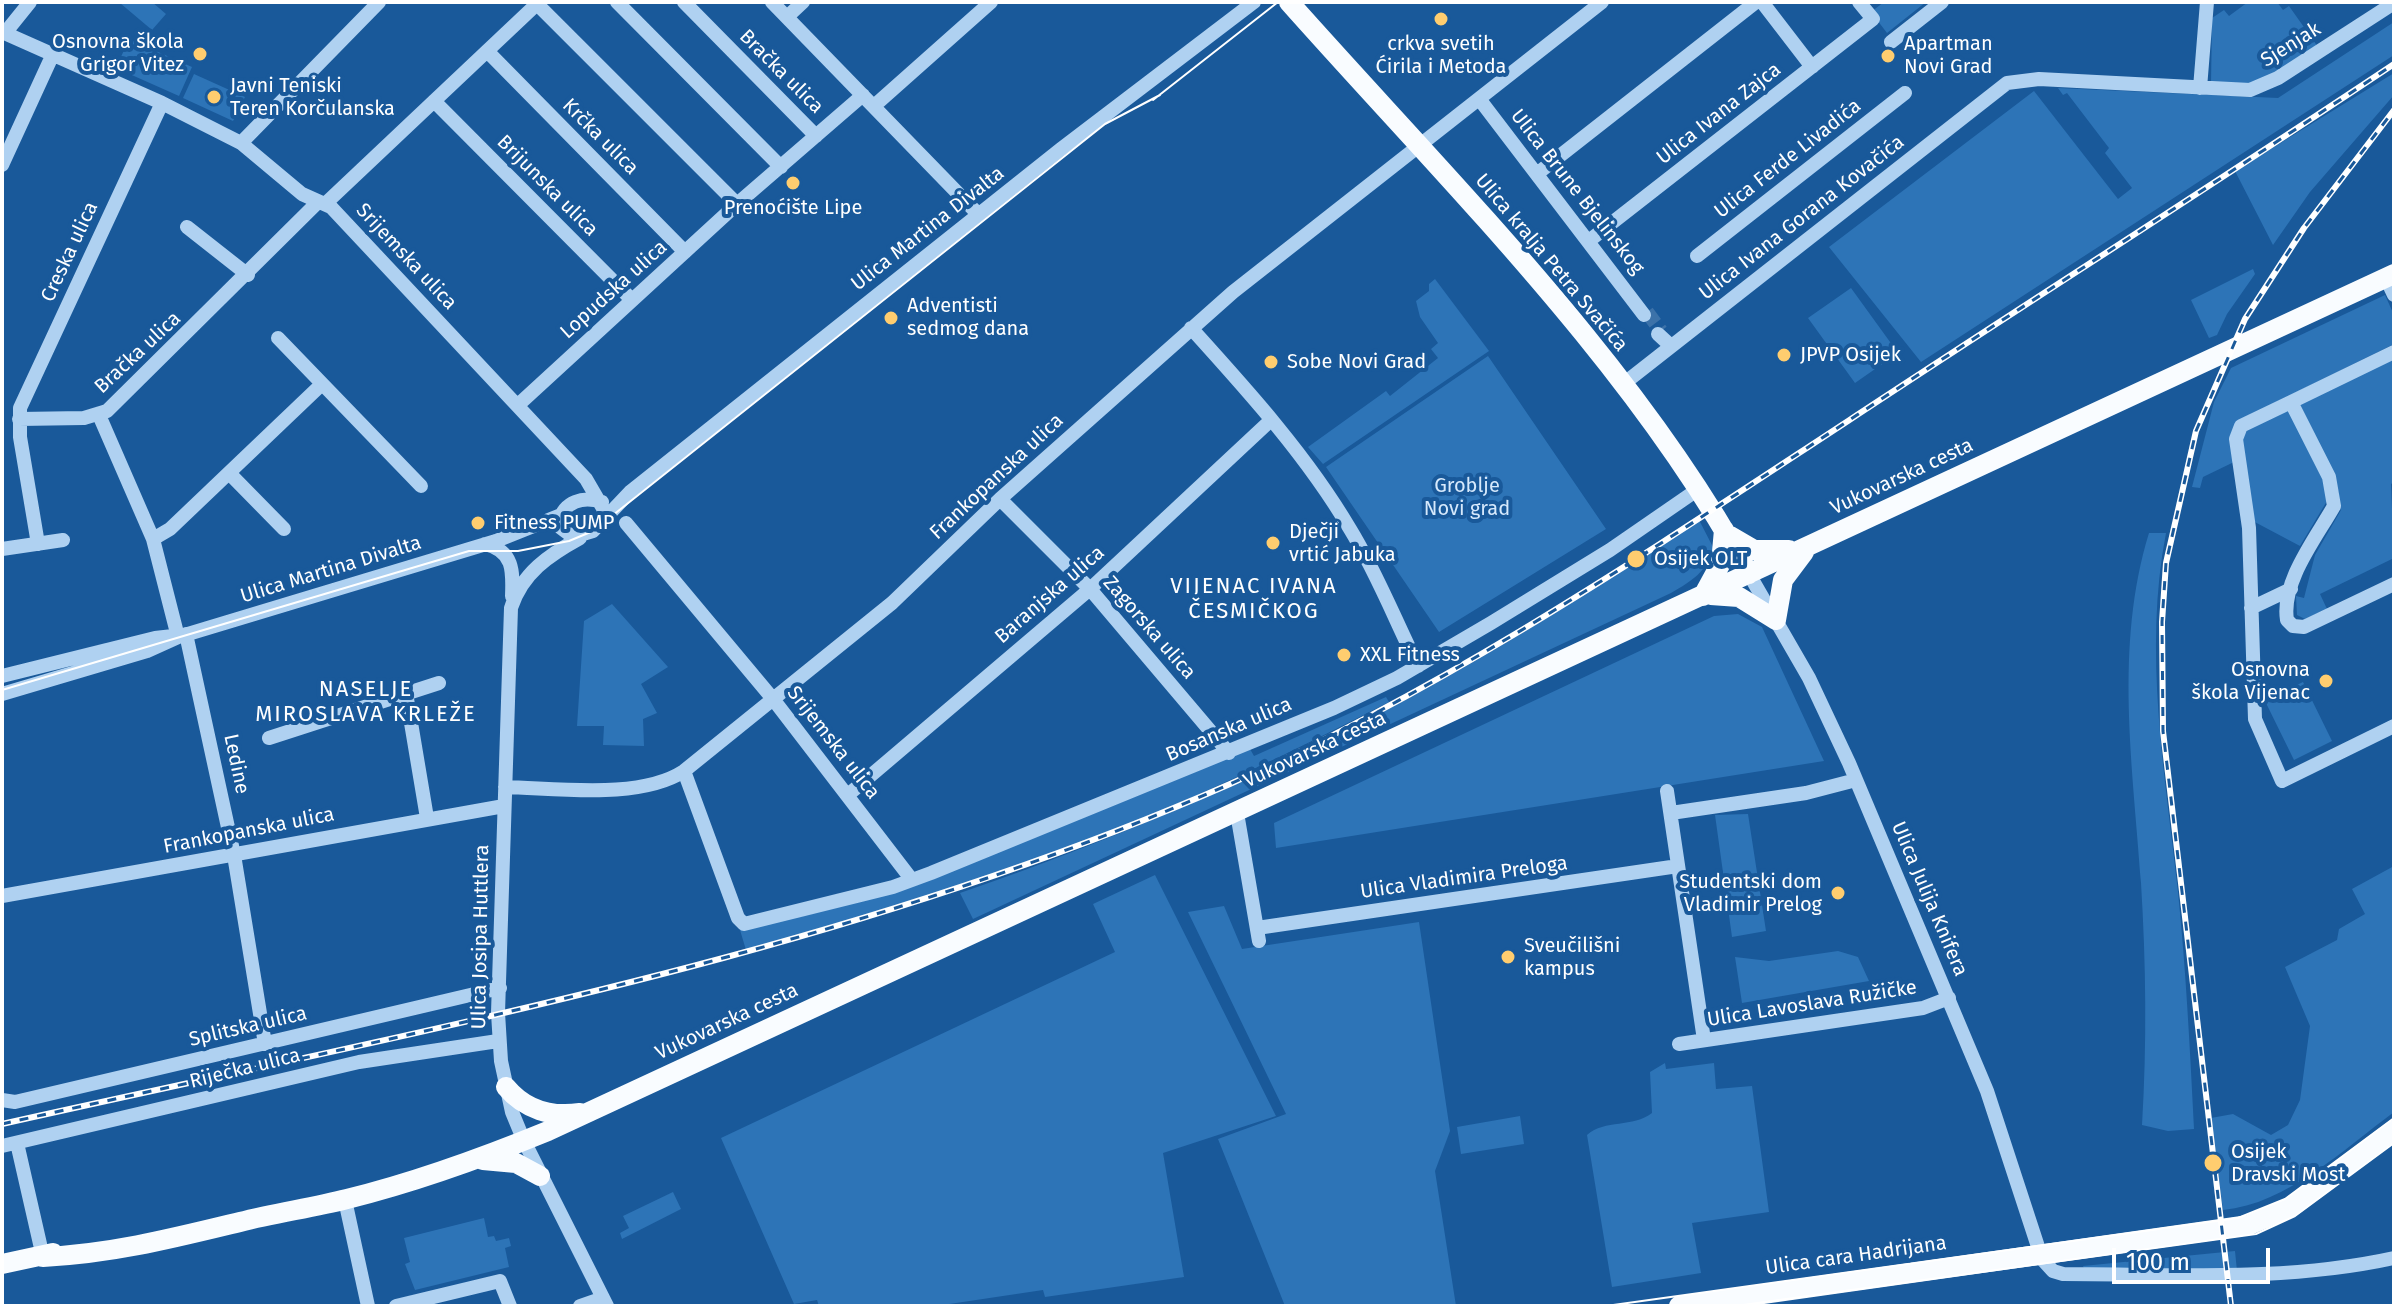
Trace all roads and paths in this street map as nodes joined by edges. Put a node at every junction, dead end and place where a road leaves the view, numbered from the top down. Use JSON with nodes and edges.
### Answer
{"nodes":[{"id":1,"x":30,"y":2,"type":"edge"},
{"id":2,"x":379,"y":2,"type":"edge"},
{"id":3,"x":617,"y":2,"type":"edge"},
{"id":4,"x":684,"y":2,"type":"edge"},
{"id":5,"x":772,"y":2,"type":"edge"},
{"id":6,"x":803,"y":2,"type":"edge"},
{"id":7,"x":991,"y":2,"type":"edge"},
{"id":8,"x":1254,"y":2,"type":"edge"},
{"id":9,"x":1289,"y":2,"type":"edge"},
{"id":10,"x":1602,"y":2,"type":"edge"},
{"id":11,"x":1759,"y":2,"type":"edge"},
{"id":12,"x":1859,"y":2,"type":"edge"},
{"id":13,"x":1942,"y":2,"type":"edge"},
{"id":14,"x":2207,"y":2,"type":"edge"},
{"id":15,"x":538,"y":3,"type":"edge"},
{"id":16,"x":2394,"y":3,"type":"edge"},
{"id":17,"x":787,"y":17,"type":"junction"},
{"id":18,"x":3,"y":33,"type":"edge"},
{"id":19,"x":1891,"y":42,"type":"dead end"},
{"id":20,"x":487,"y":51,"type":"junction"},
{"id":21,"x":53,"y":54,"type":"junction"},
{"id":22,"x":1812,"y":67,"type":"junction"},
{"id":23,"x":2007,"y":83,"type":"joint"},
{"id":24,"x":2200,"y":88,"type":"junction"},
{"id":25,"x":1905,"y":93,"type":"dead end"},
{"id":26,"x":1480,"y":100,"type":"junction"},
{"id":27,"x":434,"y":101,"type":"junction"},
{"id":28,"x":869,"y":101,"type":"junction"},
{"id":29,"x":162,"y":103,"type":"junction"},
{"id":30,"x":816,"y":136,"type":"junction"},
{"id":31,"x":241,"y":143,"type":"junction"},
{"id":32,"x":1419,"y":147,"type":"junction"},
{"id":33,"x":2,"y":165,"type":"edge"},
{"id":34,"x":781,"y":167,"type":"junction"},
{"id":35,"x":1538,"y":173,"type":"junction"},
{"id":36,"x":322,"y":203,"type":"junction"},
{"id":37,"x":737,"y":204,"type":"junction"},
{"id":38,"x":978,"y":214,"type":"junction"},
{"id":39,"x":187,"y":227,"type":"dead end"},
{"id":40,"x":1590,"y":240,"type":"junction"},
{"id":41,"x":685,"y":252,"type":"junction"},
{"id":42,"x":1697,"y":256,"type":"dead end"},
{"id":43,"x":248,"y":275,"type":"junction"},
{"id":44,"x":2391,"y":282,"type":"edge"},
{"id":45,"x":631,"y":299,"type":"junction"},
{"id":46,"x":1644,"y":312,"type":"tunnel mouth"},
{"id":47,"x":1191,"y":328,"type":"junction"},
{"id":48,"x":278,"y":338,"type":"dead end"},
{"id":49,"x":2394,"y":352,"type":"edge"},
{"id":50,"x":322,"y":384,"type":"junction"},
{"id":51,"x":1622,"y":385,"type":"junction"},
{"id":52,"x":2291,"y":402,"type":"junction"},
{"id":53,"x":518,"y":405,"type":"junction"},
{"id":54,"x":99,"y":415,"type":"junction"},
{"id":55,"x":19,"y":419,"type":"junction"},
{"id":56,"x":1271,"y":420,"type":"junction"},
{"id":57,"x":575,"y":469,"type":"junction"},
{"id":58,"x":229,"y":473,"type":"junction"},
{"id":59,"x":421,"y":486,"type":"dead end"},
{"id":60,"x":1697,"y":490,"type":"junction"},
{"id":61,"x":627,"y":496,"type":"junction"},
{"id":62,"x":1000,"y":499,"type":"junction"},
{"id":63,"x":576,"y":501,"type":"junction"},
{"id":64,"x":600,"y":502,"type":"junction"},
{"id":65,"x":601,"y":522,"type":"junction"},
{"id":66,"x":626,"y":523,"type":"junction"},
{"id":67,"x":562,"y":526,"type":"junction"},
{"id":68,"x":284,"y":529,"type":"dead end"},
{"id":69,"x":1724,"y":530,"type":"junction"},
{"id":70,"x":585,"y":536,"type":"junction"},
{"id":71,"x":153,"y":539,"type":"junction"},
{"id":72,"x":63,"y":540,"type":"dead end"},
{"id":73,"x":491,"y":542,"type":"junction"},
{"id":74,"x":38,"y":544,"type":"junction"},
{"id":75,"x":1813,"y":545,"type":"junction"},
{"id":76,"x":2,"y":549,"type":"edge"},
{"id":77,"x":546,"y":559,"type":"junction"},
{"id":78,"x":1749,"y":574,"type":"junction"},
{"id":79,"x":2394,"y":584,"type":"edge"},
{"id":80,"x":1090,"y":589,"type":"junction"},
{"id":81,"x":2291,"y":589,"type":"junction"},
{"id":82,"x":1703,"y":596,"type":"junction"},
{"id":83,"x":511,"y":608,"type":"junction"},
{"id":84,"x":2251,"y":608,"type":"junction"},
{"id":85,"x":1776,"y":620,"type":"junction"},
{"id":86,"x":182,"y":635,"type":"junction"},
{"id":87,"x":1418,"y":666,"type":"junction"},
{"id":88,"x":2,"y":676,"type":"edge"},
{"id":89,"x":439,"y":683,"type":"dead end"},
{"id":90,"x":406,"y":693,"type":"junction"},
{"id":91,"x":2,"y":694,"type":"edge"},
{"id":92,"x":773,"y":699,"type":"junction"},
{"id":93,"x":2394,"y":726,"type":"edge"},
{"id":94,"x":269,"y":738,"type":"dead end"},
{"id":95,"x":1229,"y":753,"type":"junction"},
{"id":96,"x":684,"y":771,"type":"junction"},
{"id":97,"x":1856,"y":780,"type":"junction"},
{"id":98,"x":505,"y":787,"type":"junction"},
{"id":99,"x":1667,"y":791,"type":"dead end"},
{"id":100,"x":849,"y":794,"type":"junction"},
{"id":101,"x":504,"y":806,"type":"junction"},
{"id":102,"x":1237,"y":813,"type":"junction"},
{"id":103,"x":1671,"y":813,"type":"junction"},
{"id":104,"x":427,"y":818,"type":"junction"},
{"id":105,"x":234,"y":855,"type":"junction"},
{"id":106,"x":1678,"y":866,"type":"junction"},
{"id":107,"x":912,"y":880,"type":"junction"},
{"id":108,"x":2,"y":896,"type":"edge"},
{"id":109,"x":500,"y":988,"type":"junction"},
{"id":110,"x":1949,"y":998,"type":"junction"},
{"id":111,"x":1704,"y":1040,"type":"junction"},
{"id":112,"x":498,"y":1041,"type":"junction"},
{"id":113,"x":265,"y":1044,"type":"junction"},
{"id":114,"x":1679,"y":1044,"type":"dead end"},
{"id":115,"x":506,"y":1087,"type":"junction"},
{"id":116,"x":4,"y":1102,"type":"edge"},
{"id":117,"x":592,"y":1111,"type":"junction"},
{"id":118,"x":2394,"y":1130,"type":"edge"},
{"id":119,"x":524,"y":1141,"type":"junction"},
{"id":120,"x":9,"y":1144,"type":"edge"},
{"id":121,"x":475,"y":1159,"type":"junction"},
{"id":122,"x":540,"y":1176,"type":"junction"},
{"id":123,"x":345,"y":1200,"type":"junction"},
{"id":124,"x":2040,"y":1254,"type":"junction"},
{"id":125,"x":43,"y":1257,"type":"junction"},
{"id":126,"x":2394,"y":1258,"type":"edge"},
{"id":127,"x":2,"y":1264,"type":"edge"},
{"id":128,"x":605,"y":1302,"type":"edge"},
{"id":129,"x":368,"y":1306,"type":"edge"},
{"id":130,"x":396,"y":1306,"type":"edge"},
{"id":131,"x":510,"y":1306,"type":"edge"},
{"id":132,"x":580,"y":1306,"type":"edge"},
{"id":133,"x":1679,"y":1306,"type":"edge"}],
"edges":[{"from":1,"to":18,"type":"street"},
{"from":2,"to":31,"type":"street"},
{"from":3,"to":34,"type":"street"},
{"from":4,"to":30,"type":"street","name":"Bračka ulica"},
{"from":5,"to":17,"type":"street"},
{"from":6,"to":17,"type":"street"},
{"from":7,"to":28,"type":"street","name":"Lopudska ulica"},
{"from":8,"to":38,"type":"street","name":"Ulica Martina Divalta"},
{"from":9,"to":32,"type":"main road","name":"Ulica kralja Petra Svačića"},
{"from":10,"to":26,"type":"street","name":"Frankopanska ulica"},
{"from":11,"to":22,"type":"street"},
{"from":11,"to":35,"type":"street"},
{"from":12,"to":22,"type":"street","name":"Ulica Ivana Zajca"},
{"from":13,"to":19,"type":"street"},
{"from":14,"to":24,"type":"street"},
{"from":15,"to":20,"type":"street","name":"Bračka ulica"},
{"from":15,"to":37,"type":"street"},
{"from":16,"to":24,"type":"street","name":"Sjenjak"},
{"from":17,"to":28,"type":"street"},
{"from":18,"to":21,"type":"street","name":"Srijemska ulica"},
{"from":20,"to":27,"type":"street","name":"Bračka ulica"},
{"from":20,"to":41,"type":"street","name":"Krčka ulica"},
{"from":21,"to":29,"type":"street","name":"Srijemska ulica"},
{"from":21,"to":33,"type":"street"},
{"from":22,"to":40,"type":"street","name":"Ulica Ivana Zajca"},
{"from":23,"to":24,"type":"street","name":"Sjenjak"},
{"from":23,"to":51,"type":"street","name":"Ulica Ivana Gorana Kovačića"},
{"from":25,"to":42,"type":"street","name":"Ulica Ferde Livadića"},
{"from":26,"to":32,"type":"street","name":"Frankopanska ulica"},
{"from":26,"to":35,"type":"street","name":"Ulica Brune Bjelinskog"},
{"from":27,"to":36,"type":"street","name":"Bračka ulica"},
{"from":27,"to":45,"type":"street","name":"Brijunska ulica"},
{"from":28,"to":30,"type":"street","name":"Lopudska ulica"},
{"from":28,"to":38,"type":"street"},
{"from":29,"to":31,"type":"street","name":"Srijemska ulica"},
{"from":29,"to":55,"type":"street","name":"Creska ulica"},
{"from":30,"to":34,"type":"street","name":"Lopudska ulica"},
{"from":31,"to":36,"type":"street","name":"Srijemska ulica"},
{"from":32,"to":47,"type":"street","name":"Frankopanska ulica"},
{"from":32,"to":51,"type":"main road","name":"Ulica kralja Petra Svačića"},
{"from":34,"to":37,"type":"street","name":"Lopudska ulica"},
{"from":35,"to":40,"type":"street","name":"Ulica Brune Bjelinskog"},
{"from":36,"to":43,"type":"street","name":"Bračka ulica"},
{"from":36,"to":53,"type":"street","name":"Srijemska ulica"},
{"from":37,"to":41,"type":"street","name":"Lopudska ulica"},
{"from":38,"to":61,"type":"street","name":"Ulica Martina Divalta"},
{"from":39,"to":43,"type":"street"},
{"from":40,"to":46,"type":"street","name":"Ulica Brune Bjelinskog"},
{"from":41,"to":45,"type":"street","name":"Lopudska ulica"},
{"from":43,"to":54,"type":"street","name":"Bračka ulica"},
{"from":44,"to":75,"type":"main road","name":"Vukovarska cesta"},
{"from":45,"to":53,"type":"street","name":"Lopudska ulica"},
{"from":47,"to":56,"type":"street"},
{"from":47,"to":62,"type":"street","name":"Frankopanska ulica"},
{"from":48,"to":50,"type":"street"},
{"from":49,"to":52,"type":"street"},
{"from":50,"to":58,"type":"street"},
{"from":50,"to":59,"type":"street"},
{"from":51,"to":60,"type":"main road","name":"Ulica kralja Petra Svačića"},
{"from":52,"to":81,"type":"street"},
{"from":52,"to":84,"type":"street"},
{"from":53,"to":57,"type":"street","name":"Srijemska ulica"},
{"from":54,"to":55,"type":"street","name":"Bračka ulica"},
{"from":54,"to":71,"type":"street","name":"Ledine"},
{"from":55,"to":74,"type":"street"},
{"from":56,"to":80,"type":"street","name":"Baranjska ulica"},
{"from":56,"to":87,"type":"street"},
{"from":57,"to":63,"type":"street"},
{"from":57,"to":64,"type":"street","name":"Srijemska ulica"},
{"from":58,"to":68,"type":"street"},
{"from":58,"to":71,"type":"street"},
{"from":60,"to":69,"type":"main road","name":"Ulica kralja Petra Svačića"},
{"from":60,"to":87,"type":"street","name":"Bosanska ulica"},
{"from":61,"to":64,"type":"street","name":"Ulica Martina Divalta"},
{"from":61,"to":65,"type":"street","name":"Ulica Martina Divalta"},
{"from":61,"to":66,"type":"street"},
{"from":62,"to":80,"type":"street","name":"Zagorska ulica"},
{"from":62,"to":92,"type":"street","name":"Frankopanska ulica"},
{"from":63,"to":64,"type":"street"},
{"from":63,"to":67,"type":"street"},
{"from":64,"to":65,"type":"street"},
{"from":65,"to":66,"type":"street"},
{"from":65,"to":70,"type":"street"},
{"from":66,"to":92,"type":"street","name":"Srijemska ulica"},
{"from":67,"to":70,"type":"street"},
{"from":67,"to":73,"type":"street","name":"Ulica Martina Divalta"},
{"from":67,"to":77,"type":"street","name":"Ulica Josipa Huttlera"},
{"from":69,"to":75,"type":"main road"},
{"from":69,"to":78,"type":"main road","name":"Ulica kralja Petra Svačića"},
{"from":69,"to":82,"type":"main road"},
{"from":70,"to":77,"type":"street","name":"Ulica Josipa Huttlera"},
{"from":71,"to":86,"type":"street","name":"Ledine"},
{"from":72,"to":74,"type":"street"},
{"from":73,"to":83,"type":"street"},
{"from":73,"to":86,"type":"street","name":"Ulica Martina Divalta"},
{"from":74,"to":76,"type":"street"},
{"from":75,"to":78,"type":"main road","name":"Vukovarska cesta"},
{"from":75,"to":85,"type":"main road"},
{"from":77,"to":83,"type":"street","name":"Ulica Josipa Huttlera"},
{"from":78,"to":82,"type":"main road","name":"Vukovarska cesta"},
{"from":78,"to":85,"type":"street","name":"Ulica Julija Knifera"},
{"from":79,"to":81,"type":"street"},
{"from":80,"to":95,"type":"street","name":"Zagorska ulica"},
{"from":80,"to":100,"type":"street","name":"Baranjska ulica"},
{"from":81,"to":84,"type":"street"},
{"from":82,"to":85,"type":"main road"},
{"from":82,"to":102,"type":"main road","name":"Vukovarska cesta"},
{"from":83,"to":98,"type":"street","name":"Ulica Josipa Huttlera"},
{"from":84,"to":93,"type":"street"},
{"from":85,"to":97,"type":"street","name":"Ulica Julija Knifera"},
{"from":86,"to":88,"type":"street","name":"Ulica Martina Divalta"},
{"from":86,"to":91,"type":"street","name":"Ulica Martina Divalta"},
{"from":86,"to":105,"type":"street","name":"Ledine"},
{"from":87,"to":95,"type":"street","name":"Bosanska ulica"},
{"from":89,"to":90,"type":"street"},
{"from":90,"to":94,"type":"street"},
{"from":90,"to":104,"type":"street"},
{"from":92,"to":96,"type":"street","name":"Frankopanska ulica"},
{"from":92,"to":100,"type":"street","name":"Srijemska ulica"},
{"from":95,"to":107,"type":"street","name":"Bosanska ulica"},
{"from":96,"to":98,"type":"street","name":"Frankopanska ulica"},
{"from":96,"to":107,"type":"street","name":"Bosanska ulica"},
{"from":97,"to":103,"type":"street"},
{"from":97,"to":110,"type":"street","name":"Ulica Julija Knifera"},
{"from":98,"to":101,"type":"street","name":"Ulica Josipa Huttlera"},
{"from":99,"to":103,"type":"street"},
{"from":100,"to":107,"type":"street","name":"Srijemska ulica"},
{"from":101,"to":104,"type":"street","name":"Frankopanska ulica"},
{"from":101,"to":109,"type":"street","name":"Ulica Josipa Huttlera"},
{"from":102,"to":106,"type":"street","name":"Ulica Vladimira Preloga"},
{"from":102,"to":117,"type":"main road","name":"Vukovarska cesta"},
{"from":103,"to":106,"type":"street"},
{"from":104,"to":105,"type":"street","name":"Frankopanska ulica"},
{"from":105,"to":108,"type":"street","name":"Frankopanska ulica"},
{"from":105,"to":113,"type":"street","name":"Ledine"},
{"from":106,"to":111,"type":"street"},
{"from":109,"to":112,"type":"street","name":"Ulica Josipa Huttlera"},
{"from":109,"to":113,"type":"street","name":"Splitska ulica"},
{"from":110,"to":111,"type":"street","name":"Ulica Lavoslava Ružičke"},
{"from":110,"to":124,"type":"street","name":"Ulica Julija Knifera"},
{"from":111,"to":114,"type":"street","name":"Ulica Lavoslava Ružičke"},
{"from":112,"to":115,"type":"street","name":"Ulica Josipa Huttlera"},
{"from":112,"to":120,"type":"street","name":"Riječka ulica"},
{"from":113,"to":116,"type":"street","name":"Splitska ulica"},
{"from":115,"to":117,"type":"main road"},
{"from":115,"to":119,"type":"street","name":"Ulica Josipa Huttlera"},
{"from":117,"to":119,"type":"main road","name":"Vukovarska cesta"},
{"from":118,"to":124,"type":"main road","name":"Ulica cara Hadrijana"},
{"from":119,"to":121,"type":"main road","name":"Vukovarska cesta"},
{"from":119,"to":122,"type":"street","name":"Ulica Josipa Huttlera"},
{"from":120,"to":125,"type":"street"},
{"from":121,"to":122,"type":"main road"},
{"from":121,"to":123,"type":"main road","name":"Vukovarska cesta"},
{"from":122,"to":128,"type":"street","name":"Ulica Josipa Huttlera"},
{"from":123,"to":125,"type":"main road","name":"Vukovarska cesta"},
{"from":123,"to":129,"type":"street"},
{"from":124,"to":126,"type":"street"},
{"from":124,"to":133,"type":"main road","name":"Ulica cara Hadrijana"},
{"from":125,"to":127,"type":"main road","name":"Vukovarska cesta"},
{"from":128,"to":132,"type":"street"},
{"from":130,"to":131,"type":"street"}]}
